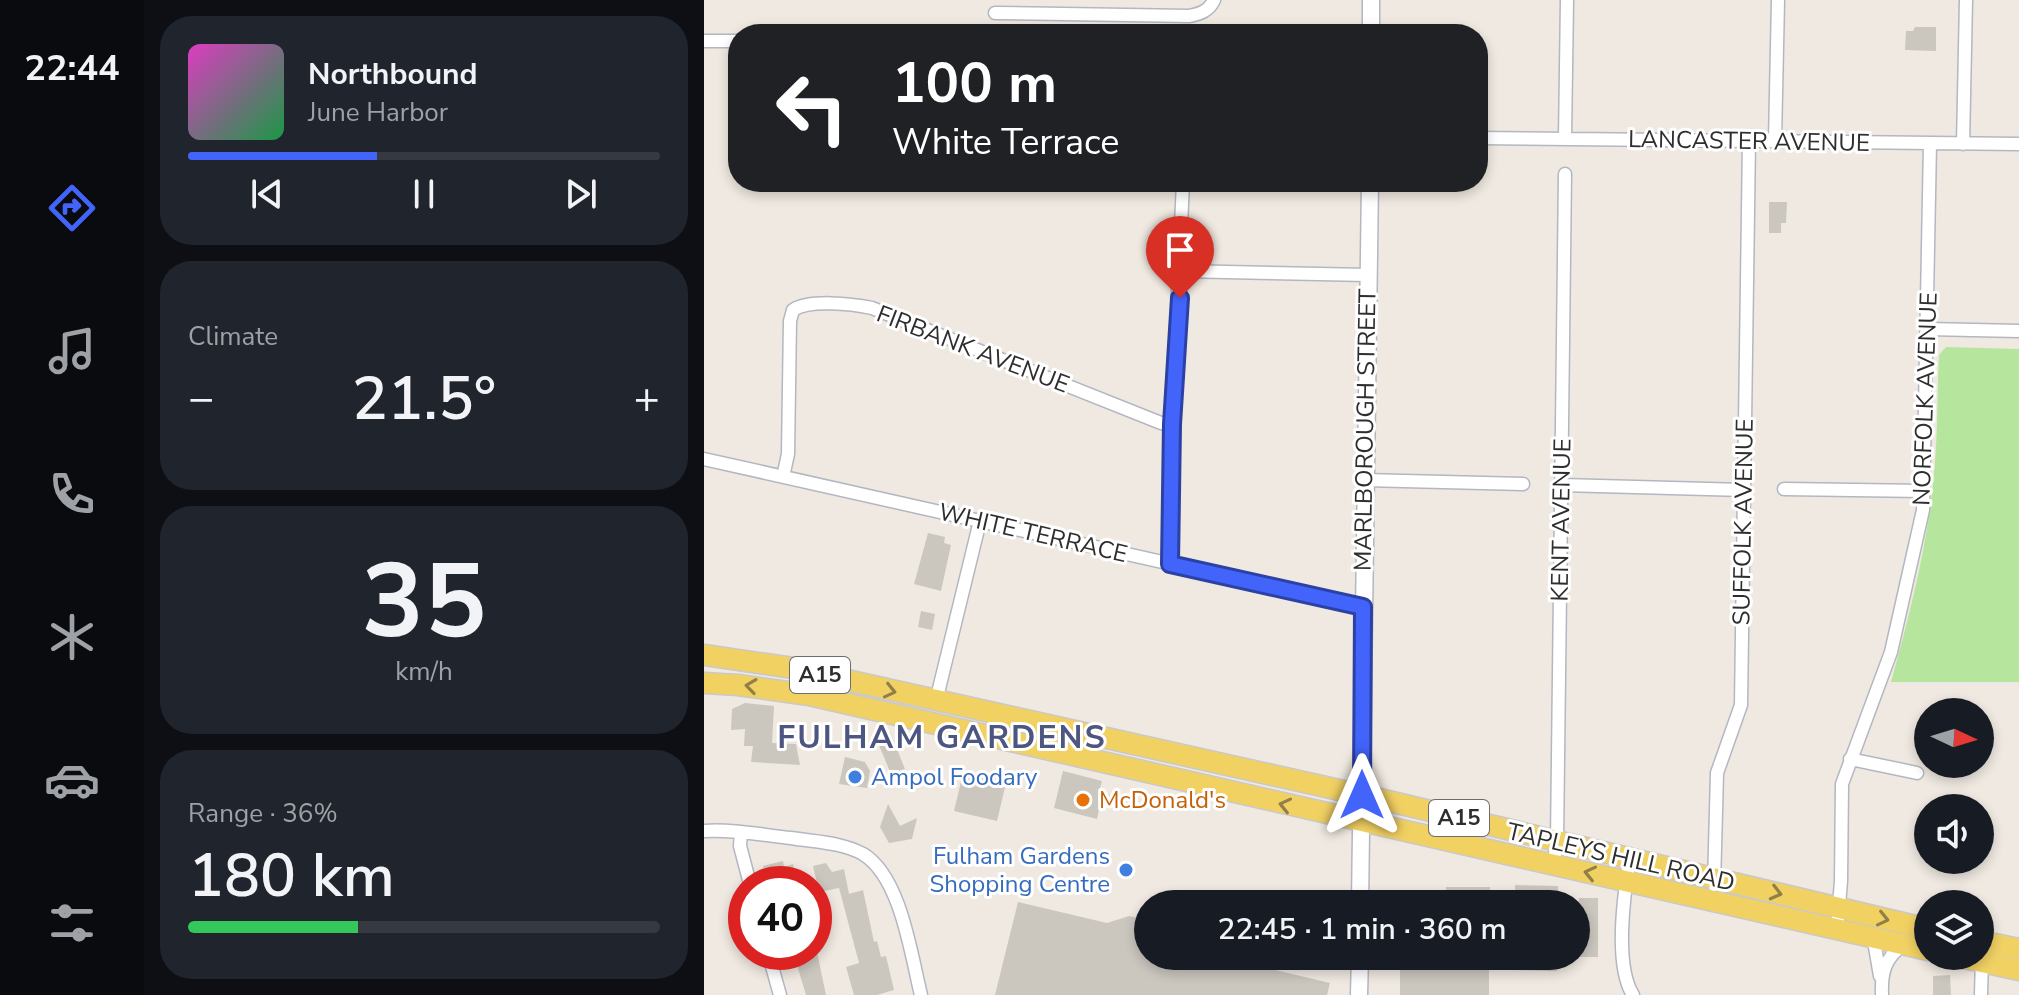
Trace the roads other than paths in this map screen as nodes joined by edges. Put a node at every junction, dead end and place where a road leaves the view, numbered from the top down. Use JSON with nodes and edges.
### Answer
{"nodes":[{"id":1,"x":1214,"y":0,"type":"edge"},
{"id":2,"x":1371,"y":0,"type":"edge"},
{"id":3,"x":1567,"y":0,"type":"edge"},
{"id":4,"x":1778,"y":0,"type":"edge"},
{"id":5,"x":1966,"y":0,"type":"edge"},
{"id":6,"x":995,"y":13,"type":"dead end"},
{"id":7,"x":1371,"y":24,"type":"edge"},
{"id":8,"x":704,"y":41,"type":"edge"},
{"id":9,"x":728,"y":41,"type":"edge"},
{"id":10,"x":1488,"y":138,"type":"edge"},
{"id":11,"x":1565,"y":138,"type":"junction"},
{"id":12,"x":1749,"y":140,"type":"junction"},
{"id":13,"x":1775,"y":140,"type":"junction"},
{"id":14,"x":1930,"y":143,"type":"junction"},
{"id":15,"x":1963,"y":144,"type":"junction"},
{"id":16,"x":2019,"y":144,"type":"edge"},
{"id":17,"x":1565,"y":174,"type":"dead end"},
{"id":18,"x":1183,"y":192,"type":"edge"},
{"id":19,"x":1370,"y":192,"type":"edge"},
{"id":20,"x":1181,"y":271,"type":"junction"},
{"id":21,"x":1368,"y":275,"type":"junction"},
{"id":22,"x":1927,"y":329,"type":"junction"},
{"id":23,"x":2019,"y":331,"type":"edge"},
{"id":24,"x":1172,"y":424,"type":"junction"},
{"id":25,"x":704,"y":459,"type":"edge"},
{"id":26,"x":783,"y":477,"type":"junction"},
{"id":27,"x":1364,"y":480,"type":"junction"},
{"id":28,"x":1523,"y":484,"type":"dead end"},
{"id":29,"x":1562,"y":485,"type":"junction"},
{"id":30,"x":1784,"y":489,"type":"dead end"},
{"id":31,"x":1744,"y":490,"type":"junction"},
{"id":32,"x":1924,"y":491,"type":"junction"},
{"id":33,"x":980,"y":521,"type":"junction"},
{"id":34,"x":1170,"y":564,"type":"junction"},
{"id":35,"x":1363,"y":607,"type":"junction"},
{"id":36,"x":704,"y":655,"type":"edge"},
{"id":37,"x":704,"y":683,"type":"edge"},
{"id":38,"x":936,"y":701,"type":"junction"},
{"id":39,"x":1850,"y":759,"type":"junction"},
{"id":40,"x":1914,"y":772,"type":"edge"},
{"id":41,"x":1362,"y":795,"type":"junction"},
{"id":42,"x":1361,"y":822,"type":"junction"},
{"id":43,"x":704,"y":831,"type":"edge"},
{"id":44,"x":741,"y":832,"type":"junction"},
{"id":45,"x":1557,"y":842,"type":"junction"},
{"id":46,"x":1630,"y":858,"type":"junction"},
{"id":47,"x":1553,"y":865,"type":"junction"},
{"id":48,"x":745,"y":866,"type":"edge"},
{"id":49,"x":1714,"y":878,"type":"junction"},
{"id":50,"x":1626,"y":881,"type":"junction"},
{"id":51,"x":1360,"y":890,"type":"edge"},
{"id":52,"x":1712,"y":901,"type":"junction"},
{"id":53,"x":1838,"y":908,"type":"junction"},
{"id":54,"x":1914,"y":926,"type":"edge"},
{"id":55,"x":1837,"y":929,"type":"junction"},
{"id":56,"x":1871,"y":937,"type":"junction"},
{"id":57,"x":1904,"y":944,"type":"junction"},
{"id":58,"x":1914,"y":946,"type":"edge"},
{"id":59,"x":1994,"y":948,"type":"edge"},
{"id":60,"x":2019,"y":949,"type":"edge"},
{"id":61,"x":1994,"y":955,"type":"edge"},
{"id":62,"x":773,"y":970,"type":"edge"},
{"id":63,"x":1360,"y":970,"type":"edge"},
{"id":64,"x":1982,"y":970,"type":"edge"},
{"id":65,"x":2019,"y":970,"type":"edge"},
{"id":66,"x":1882,"y":991,"type":"edge"},
{"id":67,"x":780,"y":995,"type":"edge"},
{"id":68,"x":921,"y":995,"type":"edge"},
{"id":69,"x":1359,"y":995,"type":"edge"},
{"id":70,"x":1633,"y":995,"type":"edge"},
{"id":71,"x":1981,"y":995,"type":"edge"}],
"edges":[{"from":1,"to":6,"type":"street"},
{"from":2,"to":7,"type":"street"},
{"from":3,"to":11,"type":"street"},
{"from":4,"to":13,"type":"street"},
{"from":5,"to":15,"type":"street"},
{"from":8,"to":9,"type":"street"},
{"from":10,"to":11,"type":"street","name":"LANCASTER AVENUE"},
{"from":11,"to":12,"type":"street","name":"LANCASTER AVENUE"},
{"from":12,"to":13,"type":"street","name":"LANCASTER AVENUE"},
{"from":12,"to":31,"type":"street","name":"SUFFOLK AVENUE"},
{"from":13,"to":14,"type":"street","name":"LANCASTER AVENUE"},
{"from":14,"to":15,"type":"street","name":"LANCASTER AVENUE"},
{"from":14,"to":22,"type":"street","name":"NORFOLK AVENUE"},
{"from":15,"to":16,"type":"street","name":"LANCASTER AVENUE"},
{"from":17,"to":29,"type":"street","name":"KENT AVENUE"},
{"from":18,"to":20,"type":"street"},
{"from":19,"to":21,"type":"street","name":"MARLBOROUGH STREET"},
{"from":20,"to":21,"type":"street"},
{"from":20,"to":24,"type":"street"},
{"from":21,"to":27,"type":"street","name":"MARLBOROUGH STREET"},
{"from":22,"to":23,"type":"street"},
{"from":22,"to":32,"type":"street","name":"NORFOLK AVENUE"},
{"from":24,"to":26,"type":"street","name":"FIRBANK AVENUE"},
{"from":24,"to":34,"type":"street"},
{"from":25,"to":26,"type":"street","name":"WHITE TERRACE"},
{"from":26,"to":33,"type":"street","name":"WHITE TERRACE"},
{"from":27,"to":28,"type":"street"},
{"from":27,"to":35,"type":"street","name":"MARLBOROUGH STREET"},
{"from":29,"to":31,"type":"street"},
{"from":29,"to":45,"type":"street","name":"KENT AVENUE"},
{"from":30,"to":32,"type":"street"},
{"from":31,"to":49,"type":"street","name":"SUFFOLK AVENUE"},
{"from":32,"to":39,"type":"street","name":"NORFOLK AVENUE"},
{"from":33,"to":34,"type":"street","name":"WHITE TERRACE"},
{"from":33,"to":38,"type":"street"},
{"from":34,"to":35,"type":"street","name":"WHITE TERRACE"},
{"from":35,"to":41,"type":"street","name":"MARLBOROUGH STREET"},
{"from":36,"to":38,"type":"main road","name":"TAPLEYS HILL ROAD","number":"A15","one_way":true},
{"from":42,"to":37,"type":"main road","name":"TAPLEYS HILL ROAD","number":"A15","one_way":true},
{"from":38,"to":41,"type":"main road","name":"TAPLEYS HILL ROAD","number":"A15"},
{"from":39,"to":40,"type":"street"},
{"from":39,"to":53,"type":"street","name":"NORFOLK AVENUE"},
{"from":41,"to":42,"type":"street","name":"MARLBOROUGH STREET"},
{"from":41,"to":45,"type":"main road","name":"TAPLEYS HILL ROAD","number":"A15"},
{"from":42,"to":47,"type":"main road","name":"TAPLEYS HILL ROAD","number":"A15"},
{"from":42,"to":51,"type":"street","name":"MARLBOROUGH STREET"},
{"from":43,"to":44,"type":"street"},
{"from":44,"to":48,"type":"street"},
{"from":44,"to":68,"type":"street"},
{"from":45,"to":46,"type":"main road","name":"TAPLEYS HILL ROAD","number":"A15"},
{"from":45,"to":47,"type":"street","name":"KENT AVENUE"},
{"from":46,"to":49,"type":"main road","name":"TAPLEYS HILL ROAD","number":"A15"},
{"from":46,"to":50,"type":"street"},
{"from":50,"to":47,"type":"main road","name":"TAPLEYS HILL ROAD","number":"A15","one_way":true},
{"from":49,"to":52,"type":"street","name":"SUFFOLK AVENUE"},
{"from":49,"to":53,"type":"main road","name":"TAPLEYS HILL ROAD","number":"A15","one_way":true},
{"from":50,"to":52,"type":"main road","name":"TAPLEYS HILL ROAD","number":"A15"},
{"from":50,"to":70,"type":"street"},
{"from":52,"to":55,"type":"main road","name":"TAPLEYS HILL ROAD","number":"A15"},
{"from":53,"to":54,"type":"main road","name":"TAPLEYS HILL ROAD","number":"A15","one_way":true},
{"from":53,"to":55,"type":"street","name":"NORFOLK AVENUE"},
{"from":55,"to":56,"type":"main road","name":"TAPLEYS HILL ROAD","number":"A15"},
{"from":56,"to":57,"type":"main road","name":"TAPLEYS HILL ROAD","number":"A15"},
{"from":56,"to":66,"type":"street"},
{"from":57,"to":58,"type":"main road","name":"TAPLEYS HILL ROAD","number":"A15"},
{"from":57,"to":66,"type":"street"},
{"from":59,"to":60,"type":"main road"},
{"from":61,"to":65,"type":"main road"},
{"from":62,"to":67,"type":"street"},
{"from":63,"to":69,"type":"street"},
{"from":64,"to":71,"type":"street"}]}
